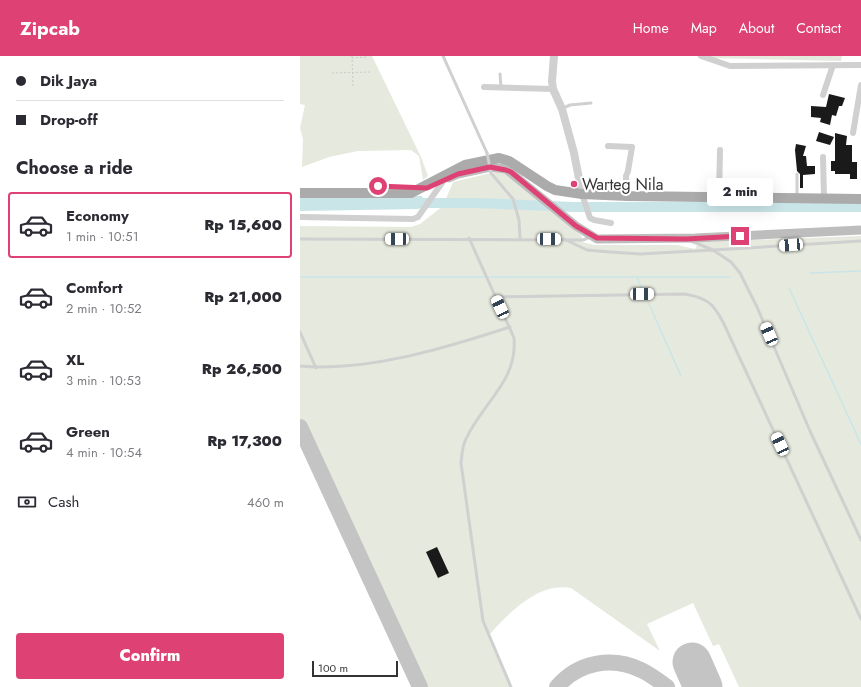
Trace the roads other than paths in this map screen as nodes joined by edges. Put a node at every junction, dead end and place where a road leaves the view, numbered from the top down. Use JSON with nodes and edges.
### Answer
{"nodes":[{"id":1,"x":443,"y":56,"type":"edge"},
{"id":2,"x":554,"y":56,"type":"edge"},
{"id":3,"x":700,"y":56,"type":"edge"},
{"id":4,"x":833,"y":65,"type":"junction"},
{"id":5,"x":861,"y":66,"type":"edge"},
{"id":6,"x":500,"y":74,"type":"dead end"},
{"id":7,"x":861,"y":85,"type":"edge"},
{"id":8,"x":484,"y":87,"type":"dead end"},
{"id":9,"x":502,"y":88,"type":"junction"},
{"id":10,"x":553,"y":89,"type":"junction"},
{"id":11,"x":824,"y":95,"type":"dead end"},
{"id":12,"x":591,"y":104,"type":"dead end"},
{"id":13,"x":562,"y":109,"type":"junction"},
{"id":14,"x":853,"y":133,"type":"dead end"},
{"id":15,"x":608,"y":146,"type":"dead end"},
{"id":16,"x":720,"y":150,"type":"dead end"},
{"id":17,"x":824,"y":157,"type":"dead end"},
{"id":18,"x":797,"y":174,"type":"dead end"},
{"id":19,"x":444,"y":180,"type":"junction"},
{"id":20,"x":300,"y":187,"type":"edge"},
{"id":21,"x":420,"y":187,"type":"junction"},
{"id":22,"x":300,"y":193,"type":"edge"},
{"id":23,"x":626,"y":196,"type":"junction"},
{"id":24,"x":719,"y":197,"type":"junction"},
{"id":25,"x":583,"y":198,"type":"junction"},
{"id":26,"x":796,"y":198,"type":"junction"},
{"id":27,"x":824,"y":198,"type":"junction"},
{"id":28,"x":861,"y":198,"type":"edge"},
{"id":29,"x":300,"y":217,"type":"edge"},
{"id":30,"x":611,"y":223,"type":"dead end"},
{"id":31,"x":861,"y":230,"type":"edge"},
{"id":32,"x":591,"y":236,"type":"junction"},
{"id":33,"x":469,"y":238,"type":"junction"},
{"id":34,"x":520,"y":238,"type":"junction"},
{"id":35,"x":300,"y":239,"type":"edge"},
{"id":36,"x":564,"y":239,"type":"junction"},
{"id":37,"x":686,"y":239,"type":"junction"},
{"id":38,"x":861,"y":241,"type":"edge"},
{"id":39,"x":713,"y":250,"type":"junction"},
{"id":40,"x":496,"y":297,"type":"junction"},
{"id":41,"x":510,"y":327,"type":"junction"},
{"id":42,"x":300,"y":332,"type":"edge"},
{"id":43,"x":300,"y":366,"type":"edge"},
{"id":44,"x":316,"y":368,"type":"junction"},
{"id":45,"x":861,"y":540,"type":"edge"},
{"id":46,"x":861,"y":619,"type":"edge"},
{"id":47,"x":512,"y":687,"type":"edge"}],
"edges":[{"from":1,"to":34,"type":"lane","bridge":true},
{"from":2,"to":10,"type":"street"},
{"from":3,"to":4,"type":"street"},
{"from":4,"to":5,"type":"street"},
{"from":4,"to":11,"type":"street"},
{"from":6,"to":9,"type":"lane"},
{"from":7,"to":14,"type":"street"},
{"from":8,"to":9,"type":"street"},
{"from":9,"to":10,"type":"street"},
{"from":10,"to":13,"type":"street"},
{"from":12,"to":13,"type":"lane"},
{"from":13,"to":25,"type":"street"},
{"from":15,"to":23,"type":"street"},
{"from":16,"to":24,"type":"street"},
{"from":17,"to":27,"type":"street"},
{"from":18,"to":26,"type":"lane"},
{"from":19,"to":21,"type":"main road"},
{"from":19,"to":29,"type":"street"},
{"from":19,"to":32,"type":"main road"},
{"from":20,"to":21,"type":"main road"},
{"from":21,"to":22,"type":"main road"},
{"from":21,"to":25,"type":"main road"},
{"from":23,"to":24,"type":"main road"},
{"from":23,"to":25,"type":"main road"},
{"from":24,"to":26,"type":"main road"},
{"from":25,"to":30,"type":"street"},
{"from":26,"to":27,"type":"main road"},
{"from":27,"to":28,"type":"main road"},
{"from":31,"to":37,"type":"main road"},
{"from":32,"to":36,"type":"lane"},
{"from":32,"to":37,"type":"main road"},
{"from":33,"to":34,"type":"lane"},
{"from":33,"to":35,"type":"lane"},
{"from":33,"to":40,"type":"lane"},
{"from":34,"to":36,"type":"lane"},
{"from":36,"to":39,"type":"lane"},
{"from":37,"to":39,"type":"lane"},
{"from":38,"to":39,"type":"lane"},
{"from":39,"to":45,"type":"lane"},
{"from":40,"to":41,"type":"lane"},
{"from":40,"to":46,"type":"lane"},
{"from":41,"to":44,"type":"lane"},
{"from":41,"to":47,"type":"lane"},
{"from":42,"to":44,"type":"lane"},
{"from":43,"to":44,"type":"lane"}]}
